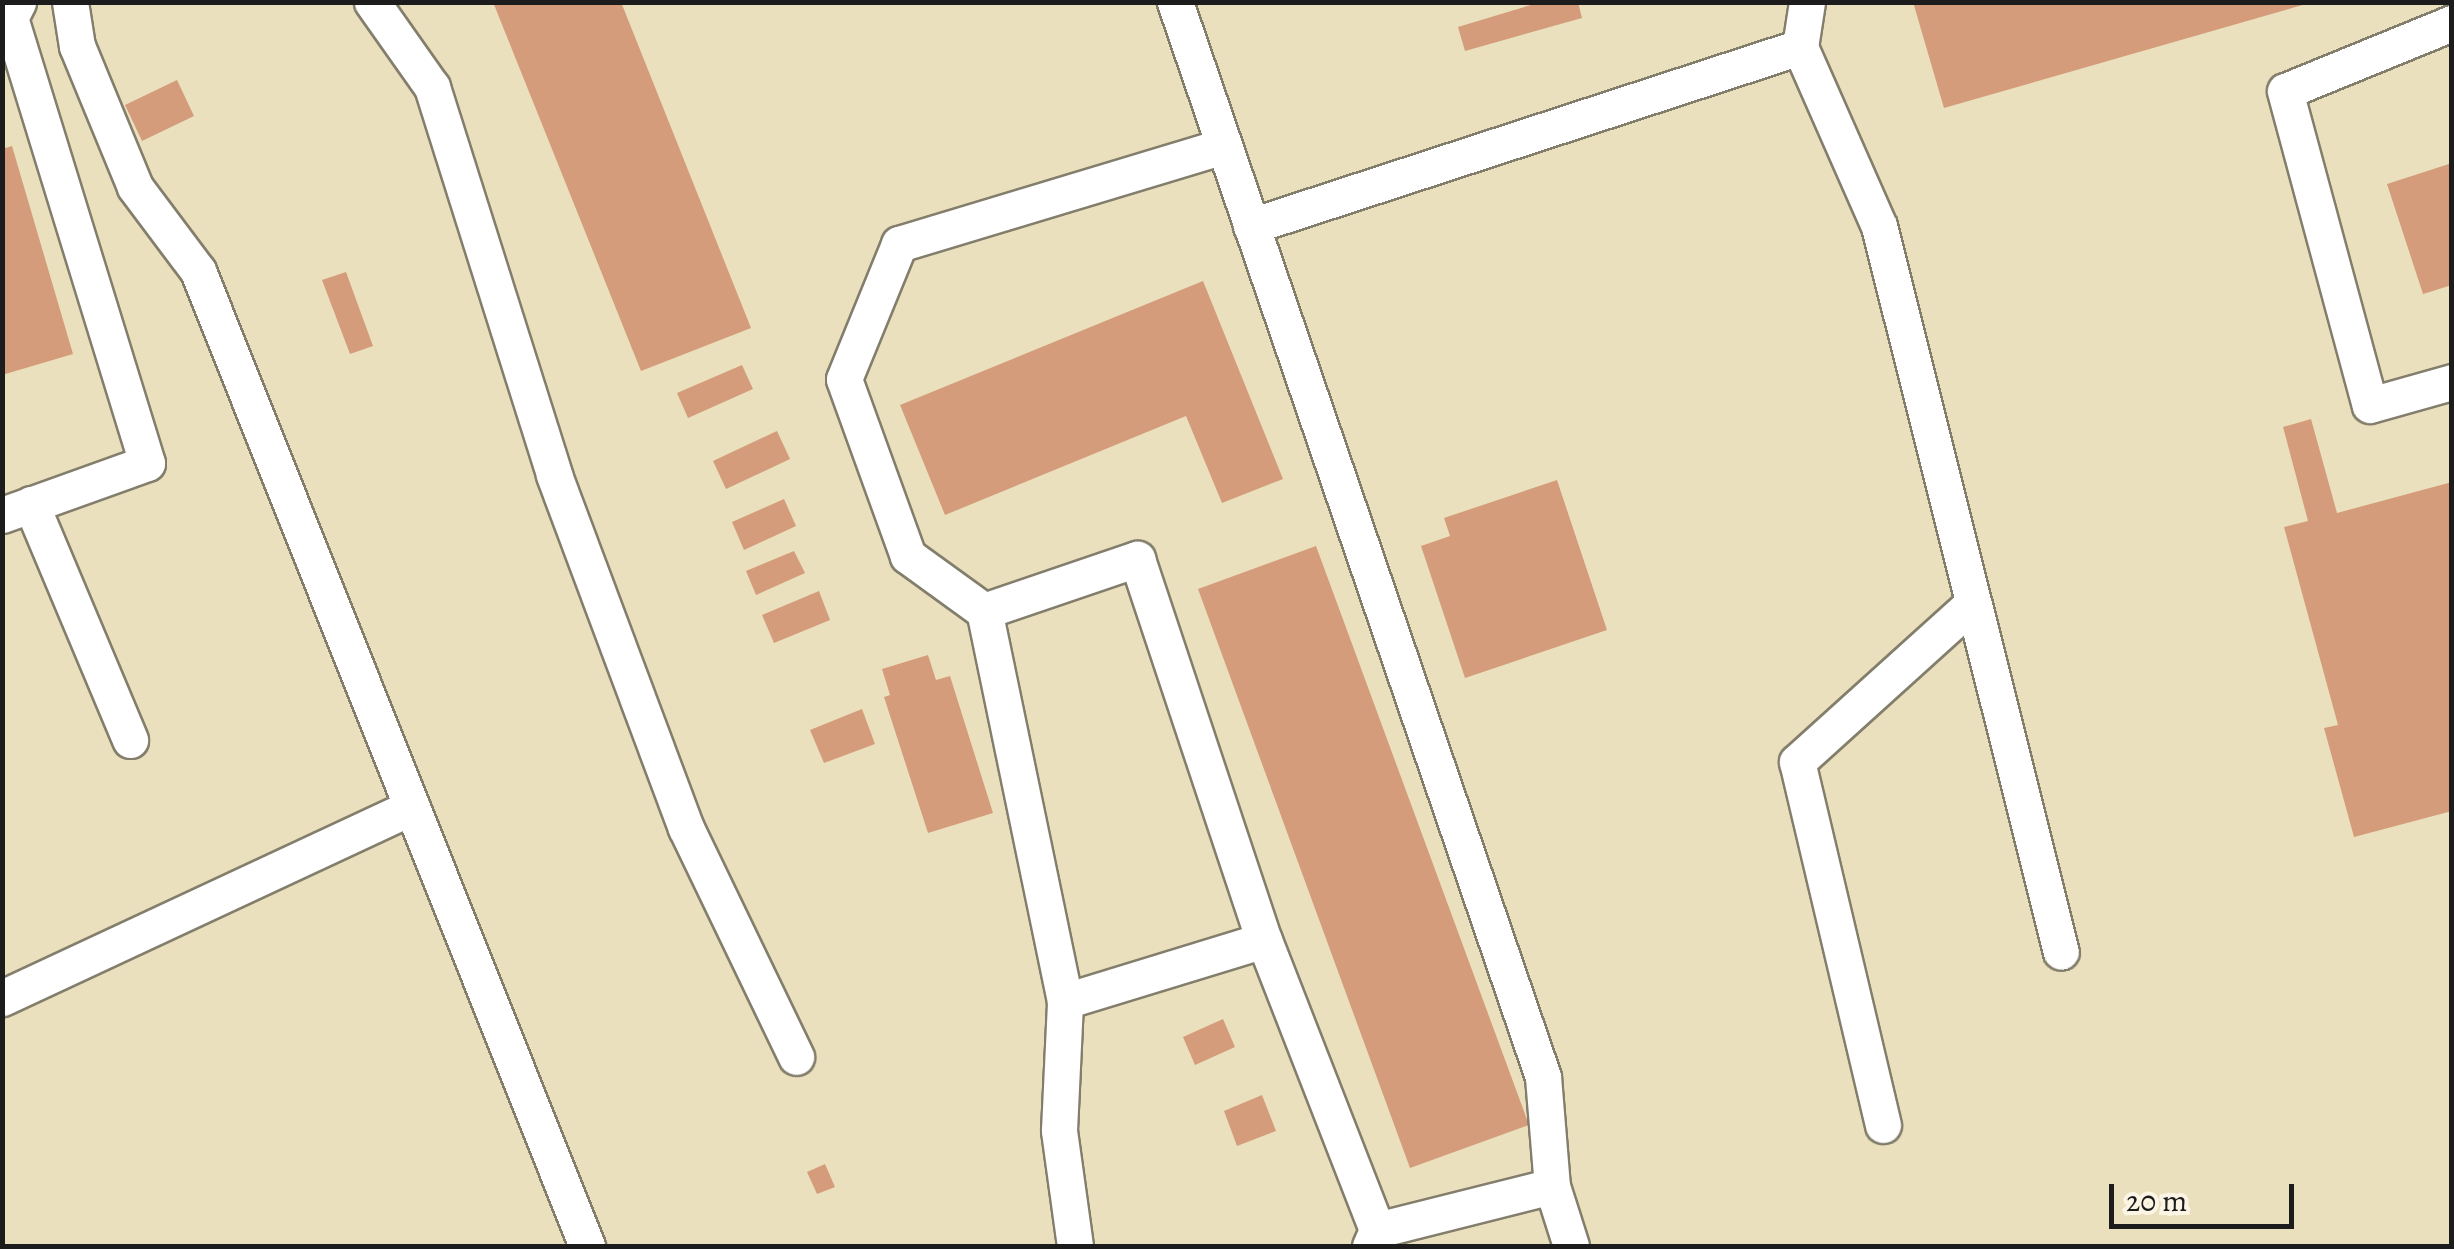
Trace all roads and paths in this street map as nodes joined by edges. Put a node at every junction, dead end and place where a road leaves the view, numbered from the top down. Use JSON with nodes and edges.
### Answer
{"nodes":[{"id":1,"x":18,"y":2,"type":"edge"},
{"id":2,"x":70,"y":2,"type":"edge"},
{"id":3,"x":372,"y":2,"type":"edge"},
{"id":4,"x":1175,"y":2,"type":"edge"},
{"id":5,"x":1807,"y":2,"type":"edge"},
{"id":6,"x":2452,"y":23,"type":"edge"},
{"id":7,"x":1800,"y":47,"type":"junction"},
{"id":8,"x":1224,"y":146,"type":"junction"},
{"id":9,"x":1251,"y":226,"type":"junction"},
{"id":10,"x":2452,"y":382,"type":"edge"},
{"id":11,"x":17,"y":510,"type":"edge"},
{"id":12,"x":1973,"y":603,"type":"junction"},
{"id":13,"x":984,"y":611,"type":"junction"},
{"id":14,"x":130,"y":740,"type":"dead end"},
{"id":15,"x":412,"y":806,"type":"junction"},
{"id":16,"x":1264,"y":940,"type":"junction"},
{"id":17,"x":2060,"y":952,"type":"dead end"},
{"id":18,"x":2,"y":998,"type":"edge"},
{"id":19,"x":1065,"y":1001,"type":"junction"},
{"id":20,"x":796,"y":1057,"type":"dead end"},
{"id":21,"x":1883,"y":1125,"type":"dead end"},
{"id":22,"x":1552,"y":1186,"type":"junction"},
{"id":23,"x":1374,"y":1238,"type":"edge"},
{"id":24,"x":587,"y":1246,"type":"edge"},
{"id":25,"x":1075,"y":1246,"type":"edge"},
{"id":26,"x":1571,"y":1246,"type":"edge"}],
"edges":[{"from":1,"to":11,"type":"lane"},
{"from":2,"to":15,"type":"lane"},
{"from":3,"to":20,"type":"lane"},
{"from":4,"to":8,"type":"lane"},
{"from":5,"to":7,"type":"lane"},
{"from":6,"to":10,"type":"lane"},
{"from":7,"to":9,"type":"lane"},
{"from":7,"to":12,"type":"lane"},
{"from":8,"to":9,"type":"lane"},
{"from":8,"to":13,"type":"lane"},
{"from":9,"to":22,"type":"lane"},
{"from":11,"to":14,"type":"lane"},
{"from":12,"to":17,"type":"lane"},
{"from":12,"to":21,"type":"lane"},
{"from":13,"to":16,"type":"lane"},
{"from":13,"to":19,"type":"lane"},
{"from":15,"to":18,"type":"lane"},
{"from":15,"to":24,"type":"lane"},
{"from":16,"to":19,"type":"lane"},
{"from":16,"to":23,"type":"lane"},
{"from":19,"to":25,"type":"lane"},
{"from":22,"to":23,"type":"lane"},
{"from":22,"to":26,"type":"lane"}]}
